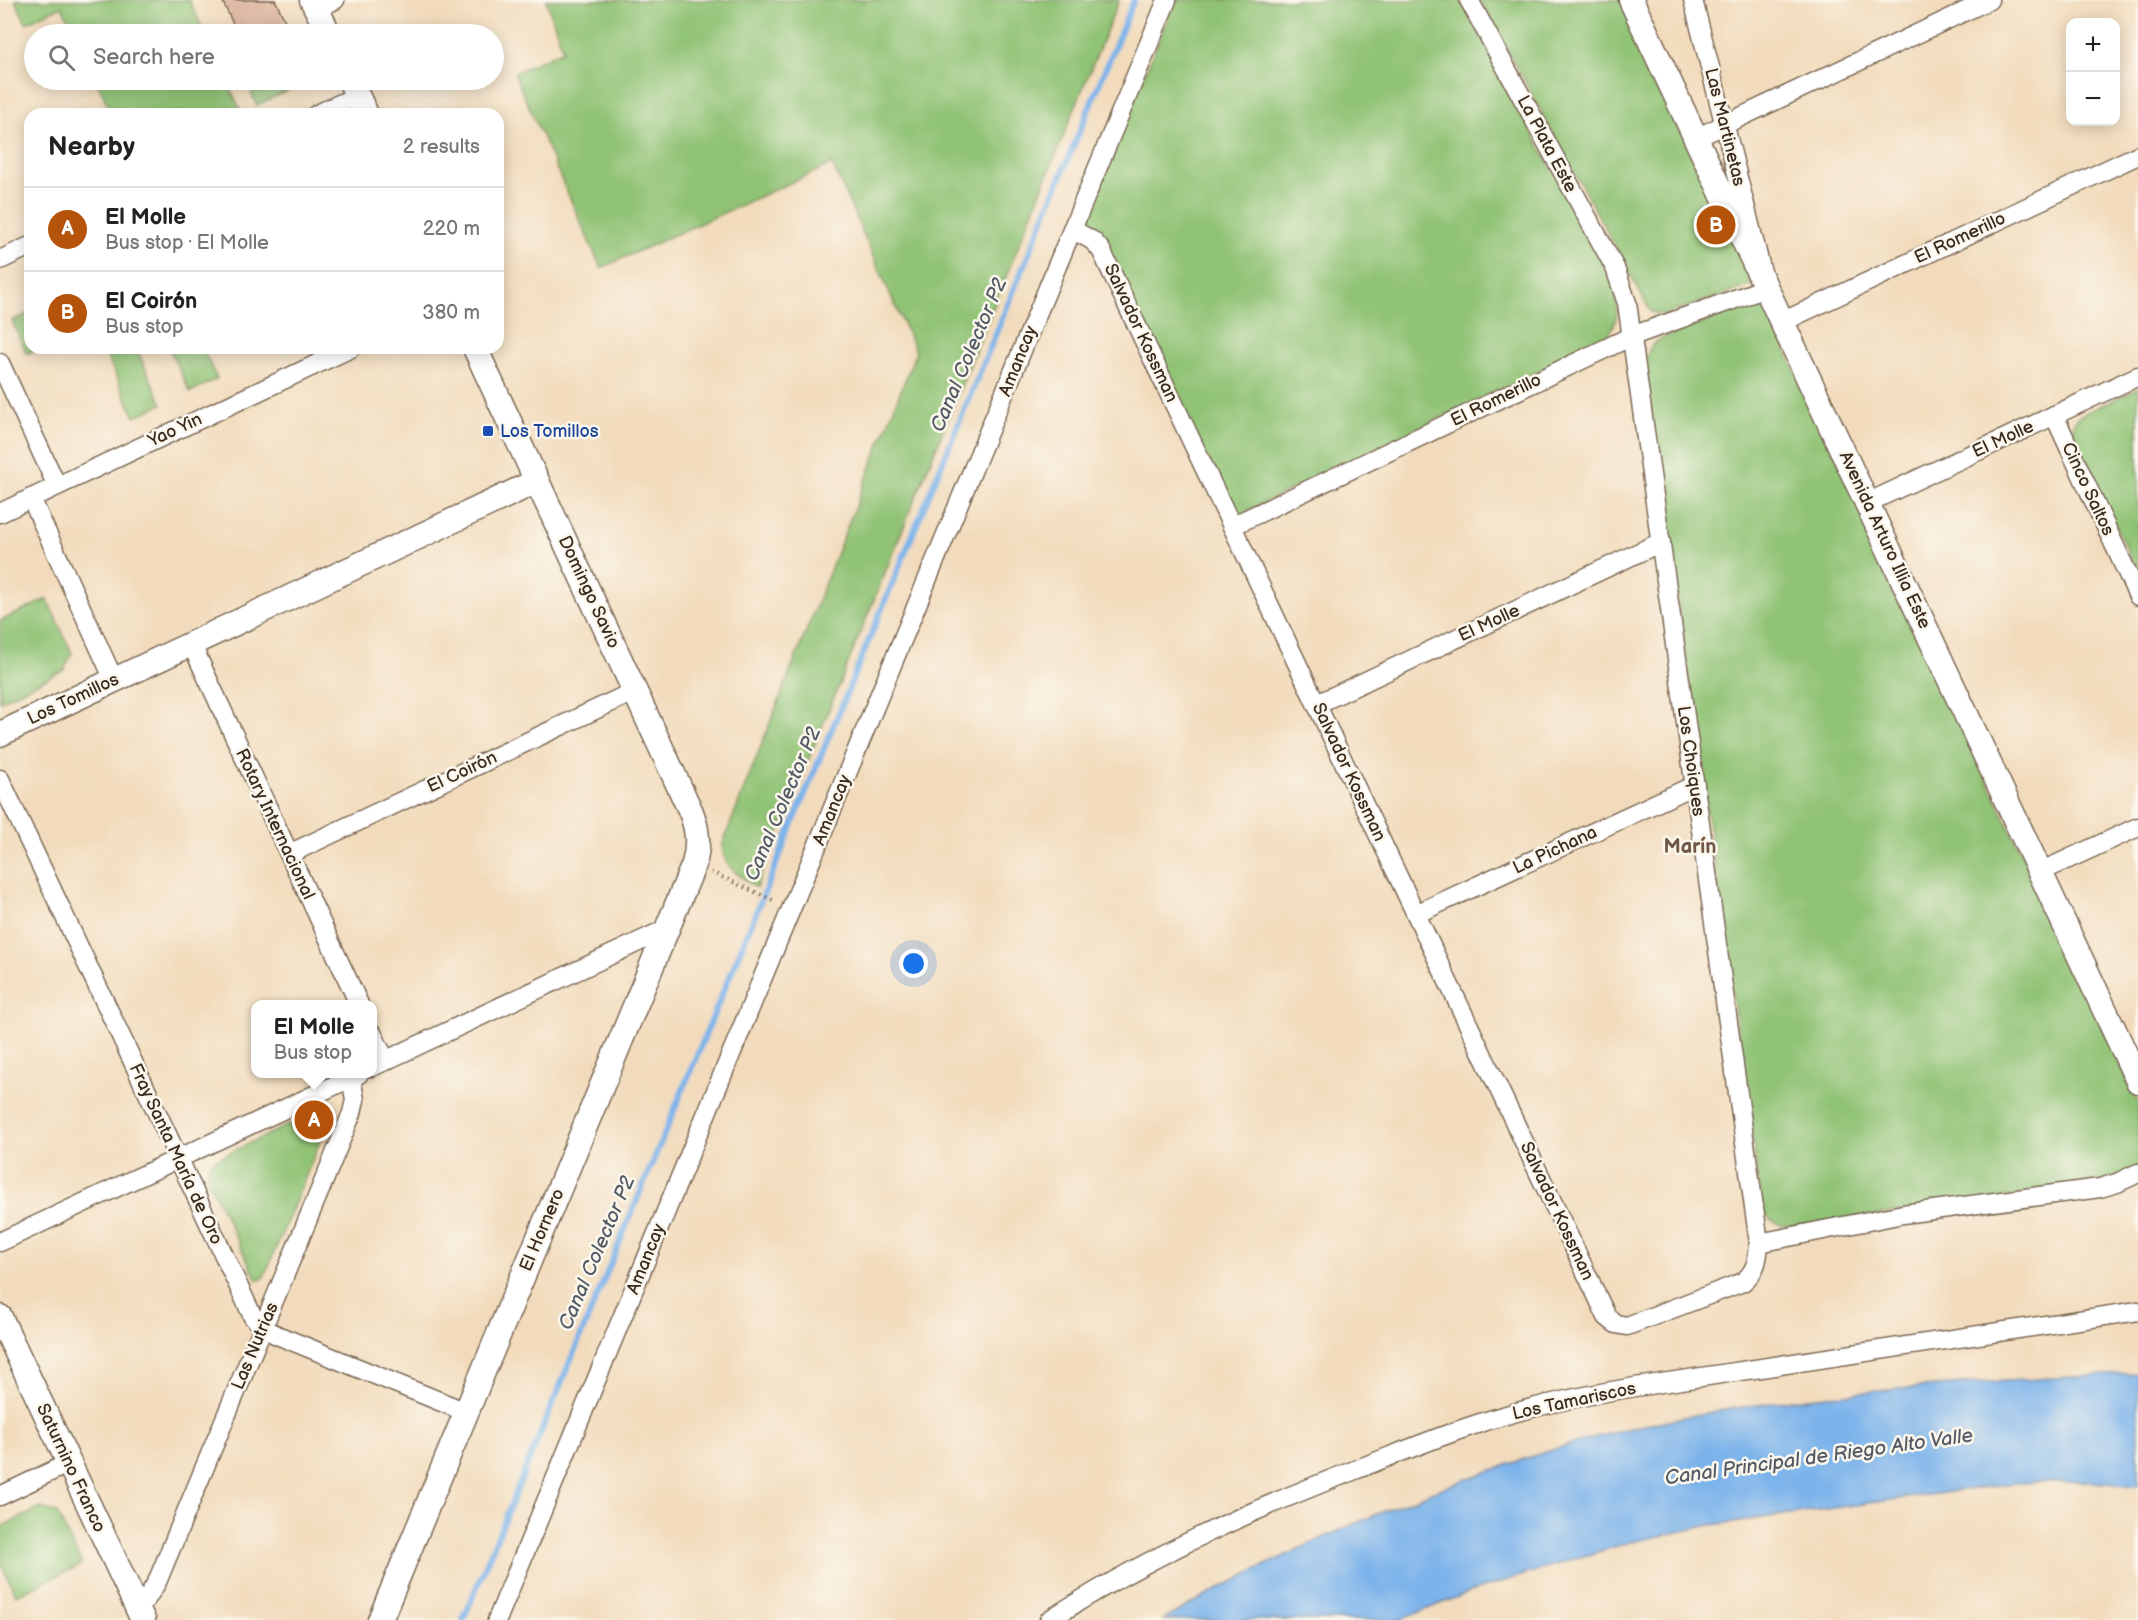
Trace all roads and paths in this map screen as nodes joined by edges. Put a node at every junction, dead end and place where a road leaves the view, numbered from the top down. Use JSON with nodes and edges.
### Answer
{"nodes":[{"id":1,"x":1167,"y":0,"type":"edge"},
{"id":2,"x":1469,"y":0,"type":"edge"},
{"id":3,"x":1631,"y":0,"type":"edge"},
{"id":4,"x":1693,"y":0,"type":"edge"},
{"id":5,"x":1989,"y":0,"type":"edge"},
{"id":6,"x":321,"y":3,"type":"edge"},
{"id":7,"x":326,"y":24,"type":"edge"},
{"id":8,"x":357,"y":96,"type":"edge"},
{"id":9,"x":330,"y":108,"type":"edge"},
{"id":10,"x":1725,"y":124,"type":"junction"},
{"id":11,"x":1696,"y":138,"type":"junction"},
{"id":12,"x":2138,"y":154,"type":"edge"},
{"id":13,"x":1072,"y":229,"type":"junction"},
{"id":14,"x":24,"y":249,"type":"edge"},
{"id":15,"x":0,"y":260,"type":"edge"},
{"id":16,"x":1623,"y":288,"type":"joint"},
{"id":17,"x":1766,"y":288,"type":"junction"},
{"id":18,"x":1782,"y":322,"type":"junction"},
{"id":19,"x":1632,"y":336,"type":"junction"},
{"id":20,"x":338,"y":354,"type":"edge"},
{"id":21,"x":478,"y":354,"type":"edge"},
{"id":22,"x":0,"y":363,"type":"edge"},
{"id":23,"x":2138,"y":376,"type":"edge"},
{"id":24,"x":2054,"y":416,"type":"junction"},
{"id":25,"x":537,"y":481,"type":"junction"},
{"id":26,"x":57,"y":486,"type":"junction"},
{"id":27,"x":31,"y":498,"type":"junction"},
{"id":28,"x":1867,"y":503,"type":"junction"},
{"id":29,"x":0,"y":513,"type":"edge"},
{"id":30,"x":1232,"y":526,"type":"junction"},
{"id":31,"x":1661,"y":542,"type":"junction"},
{"id":32,"x":2138,"y":596,"type":"edge"},
{"id":33,"x":191,"y":643,"type":"junction"},
{"id":34,"x":114,"y":680,"type":"junction"},
{"id":35,"x":635,"y":691,"type":"junction"},
{"id":36,"x":1317,"y":704,"type":"junction"},
{"id":37,"x":0,"y":734,"type":"edge"},
{"id":38,"x":0,"y":779,"type":"edge"},
{"id":39,"x":1695,"y":785,"type":"junction"},
{"id":40,"x":2138,"y":826,"type":"edge"},
{"id":41,"x":699,"y":838,"type":"joint"},
{"id":42,"x":289,"y":854,"type":"junction"},
{"id":43,"x":694,"y":864,"type":"junction"},
{"id":44,"x":2040,"y":872,"type":"junction"},
{"id":45,"x":783,"y":904,"type":"dead end"},
{"id":46,"x":1416,"y":914,"type":"junction"},
{"id":47,"x":666,"y":929,"type":"junction"},
{"id":48,"x":357,"y":1000,"type":"edge"},
{"id":49,"x":379,"y":1064,"type":"edge"},
{"id":50,"x":351,"y":1078,"type":"edge"},
{"id":51,"x":355,"y":1078,"type":"edge"},
{"id":52,"x":2138,"y":1081,"type":"edge"},
{"id":53,"x":178,"y":1158,"type":"junction"},
{"id":54,"x":2138,"y":1173,"type":"edge"},
{"id":55,"x":0,"y":1242,"type":"edge"},
{"id":56,"x":1759,"y":1243,"type":"junction"},
{"id":57,"x":1754,"y":1270,"type":"joint"},
{"id":58,"x":2138,"y":1311,"type":"edge"},
{"id":59,"x":0,"y":1317,"type":"edge"},
{"id":60,"x":262,"y":1328,"type":"junction"},
{"id":61,"x":466,"y":1412,"type":"junction"},
{"id":62,"x":69,"y":1463,"type":"junction"},
{"id":63,"x":0,"y":1496,"type":"edge"},
{"id":64,"x":140,"y":1613,"type":"edge"},
{"id":65,"x":380,"y":1620,"type":"edge"},
{"id":66,"x":497,"y":1620,"type":"edge"},
{"id":67,"x":1049,"y":1620,"type":"edge"}],
"edges":[{"from":1,"to":13,"type":"street","name":"Amancay"},
{"from":2,"to":16,"type":"street","name":"La Plata Este"},
{"from":3,"to":11,"type":"street","name":"Avenida Arturo Illia Este"},
{"from":4,"to":10,"type":"street","name":"Las Martinetas"},
{"from":5,"to":10,"type":"street"},
{"from":6,"to":7,"type":"street"},
{"from":8,"to":9,"type":"street"},
{"from":10,"to":11,"type":"street"},
{"from":10,"to":17,"type":"street","name":"Las Martinetas"},
{"from":11,"to":17,"type":"street","name":"Avenida Arturo Illia Este"},
{"from":12,"to":18,"type":"street","name":"El Romerillo"},
{"from":13,"to":30,"type":"street","name":"Salvador Kossman"},
{"from":13,"to":66,"type":"street","name":"Amancay"},
{"from":14,"to":15,"type":"street"},
{"from":16,"to":19,"type":"street","name":"Los Choiques"},
{"from":17,"to":18,"type":"street","name":"Avenida Arturo Illia Este"},
{"from":17,"to":19,"type":"street","name":"El Romerillo"},
{"from":18,"to":28,"type":"street","name":"Avenida Arturo Illia Este"},
{"from":19,"to":30,"type":"street","name":"El Romerillo"},
{"from":19,"to":31,"type":"street","name":"Los Choiques"},
{"from":20,"to":26,"type":"street","name":"Yao Yin"},
{"from":21,"to":25,"type":"street","name":"Domingo Savio"},
{"from":22,"to":26,"type":"street"},
{"from":23,"to":24,"type":"street","name":"El Molle"},
{"from":24,"to":28,"type":"street","name":"El Molle"},
{"from":24,"to":32,"type":"street","name":"Cinco Saltos"},
{"from":25,"to":33,"type":"street","name":"Los Tomillos"},
{"from":25,"to":35,"type":"street","name":"Domingo Savio"},
{"from":26,"to":27,"type":"street","name":"Yao Yin"},
{"from":27,"to":29,"type":"street","name":"Yao Yin"},
{"from":27,"to":34,"type":"street"},
{"from":28,"to":44,"type":"street","name":"Avenida Arturo Illia Este"},
{"from":30,"to":36,"type":"street","name":"Salvador Kossman"},
{"from":31,"to":36,"type":"street","name":"El Molle"},
{"from":31,"to":39,"type":"street","name":"Los Choiques"},
{"from":33,"to":34,"type":"street","name":"Los Tomillos"},
{"from":33,"to":42,"type":"street","name":"Rotary Internacional"},
{"from":34,"to":37,"type":"street","name":"Los Tomillos"},
{"from":35,"to":41,"type":"street","name":"Domingo Savio"},
{"from":35,"to":42,"type":"street","name":"El Coirón"},
{"from":36,"to":46,"type":"street","name":"Salvador Kossman"},
{"from":38,"to":53,"type":"street","name":"Fray Santa María de Oro"},
{"from":39,"to":46,"type":"street","name":"La Pichana"},
{"from":39,"to":56,"type":"street","name":"Los Choiques"},
{"from":40,"to":44,"type":"street"},
{"from":41,"to":43,"type":"street","name":"El Hornero"},
{"from":42,"to":48,"type":"street","name":"Rotary Internacional"},
{"from":43,"to":45,"type":"path"},
{"from":43,"to":47,"type":"street","name":"El Hornero"},
{"from":44,"to":52,"type":"street","name":"Avenida Arturo Illia Este"},
{"from":46,"to":57,"type":"street","name":"Salvador Kossman"},
{"from":47,"to":49,"type":"street"},
{"from":47,"to":61,"type":"street","name":"El Hornero"},
{"from":50,"to":53,"type":"street"},
{"from":51,"to":60,"type":"street","name":"Las Nutrias"},
{"from":53,"to":55,"type":"street"},
{"from":53,"to":60,"type":"street","name":"Fray Santa María de Oro"},
{"from":54,"to":56,"type":"street"},
{"from":56,"to":57,"type":"street","name":"Los Choiques"},
{"from":58,"to":67,"type":"street","name":"Los Tamariscos"},
{"from":59,"to":62,"type":"street","name":"Saturnino Franco"},
{"from":60,"to":61,"type":"street"},
{"from":60,"to":64,"type":"street","name":"Las Nutrias"},
{"from":61,"to":65,"type":"street","name":"El Hornero"},
{"from":62,"to":63,"type":"street"},
{"from":62,"to":64,"type":"street","name":"Saturnino Franco"}]}
